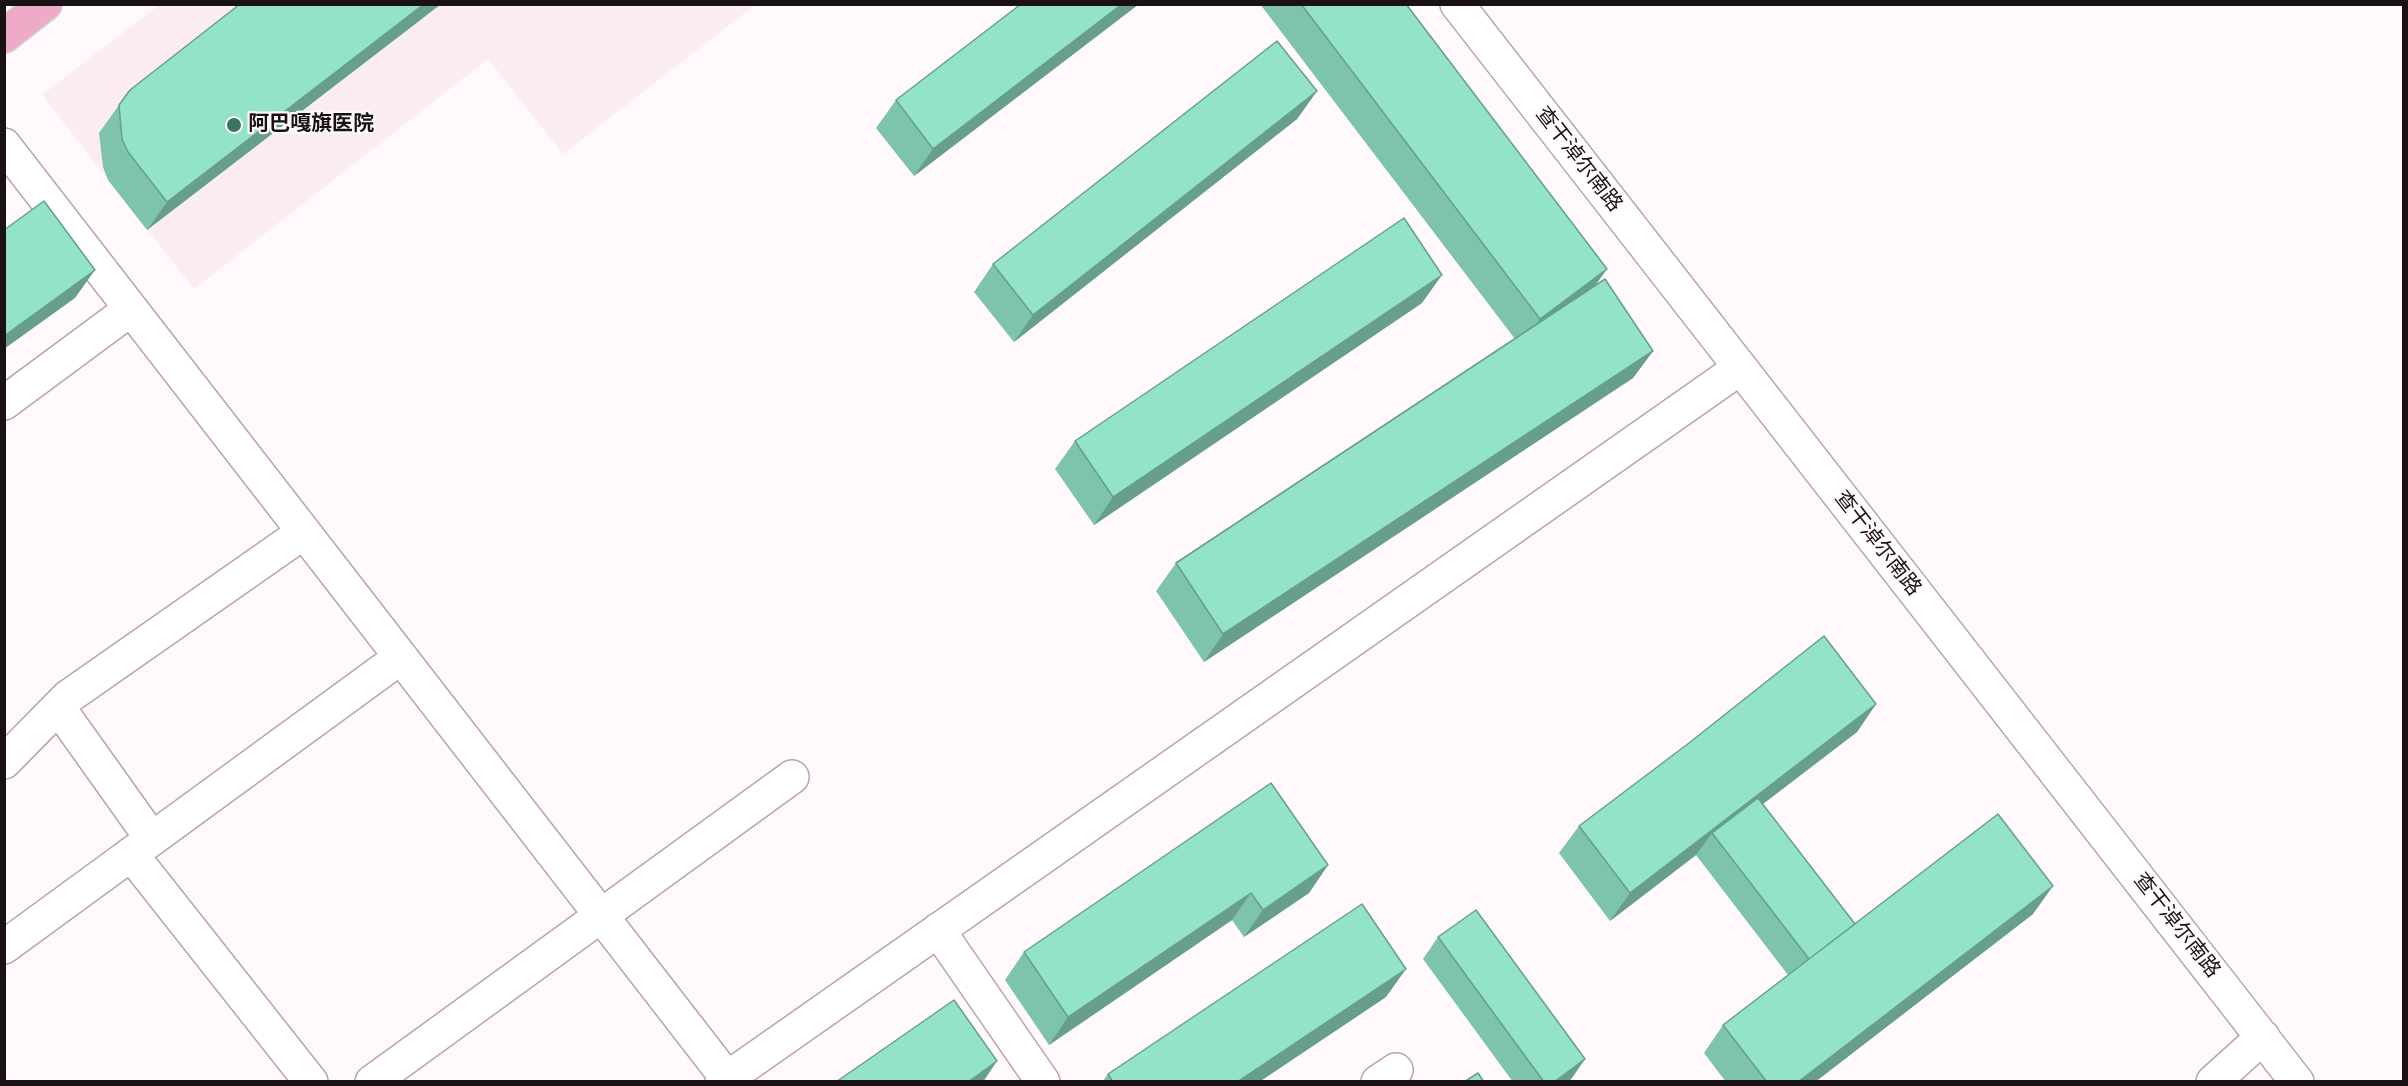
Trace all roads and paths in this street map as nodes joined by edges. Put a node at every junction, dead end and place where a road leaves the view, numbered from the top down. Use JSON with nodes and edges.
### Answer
{"nodes":[{"id":1,"x":45,"y":4,"type":"edge"},
{"id":2,"x":1457,"y":4,"type":"edge"},
{"id":3,"x":4,"y":36,"type":"edge"},
{"id":4,"x":4,"y":145,"type":"edge"},
{"id":5,"x":132,"y":309,"type":"junction"},
{"id":6,"x":1740,"y":368,"type":"junction"},
{"id":7,"x":4,"y":403,"type":"edge"},
{"id":8,"x":304,"y":532,"type":"junction"},
{"id":9,"x":401,"y":657,"type":"junction"},
{"id":10,"x":58,"y":707,"type":"junction"},
{"id":11,"x":4,"y":762,"type":"edge"},
{"id":12,"x":792,"y":777,"type":"dead end"},
{"id":13,"x":142,"y":846,"type":"junction"},
{"id":14,"x":601,"y":915,"type":"junction"},
{"id":15,"x":938,"y":930,"type":"junction"},
{"id":16,"x":4,"y":947,"type":"edge"},
{"id":17,"x":2263,"y":1037,"type":"junction"},
{"id":18,"x":724,"y":1080,"type":"edge"},
{"id":19,"x":311,"y":1082,"type":"edge"},
{"id":20,"x":372,"y":1082,"type":"edge"},
{"id":21,"x":1043,"y":1082,"type":"edge"},
{"id":22,"x":2213,"y":1082,"type":"edge"},
{"id":23,"x":2297,"y":1082,"type":"edge"}],
"edges":[{"from":1,"to":3,"type":"main road"},
{"from":2,"to":6,"type":"street","name":"查干淖尔南路"},
{"from":4,"to":5,"type":"street"},
{"from":5,"to":7,"type":"street"},
{"from":5,"to":8,"type":"street"},
{"from":6,"to":15,"type":"street"},
{"from":6,"to":17,"type":"street","name":"查干淖尔南路"},
{"from":8,"to":9,"type":"street"},
{"from":8,"to":10,"type":"street"},
{"from":9,"to":13,"type":"street"},
{"from":9,"to":14,"type":"street"},
{"from":10,"to":11,"type":"street"},
{"from":10,"to":13,"type":"street"},
{"from":12,"to":14,"type":"street"},
{"from":13,"to":16,"type":"street"},
{"from":13,"to":19,"type":"street"},
{"from":14,"to":18,"type":"street"},
{"from":14,"to":20,"type":"street"},
{"from":15,"to":18,"type":"street"},
{"from":15,"to":21,"type":"street"},
{"from":17,"to":22,"type":"street"},
{"from":17,"to":23,"type":"street","name":"查干淖尔南路"}]}
